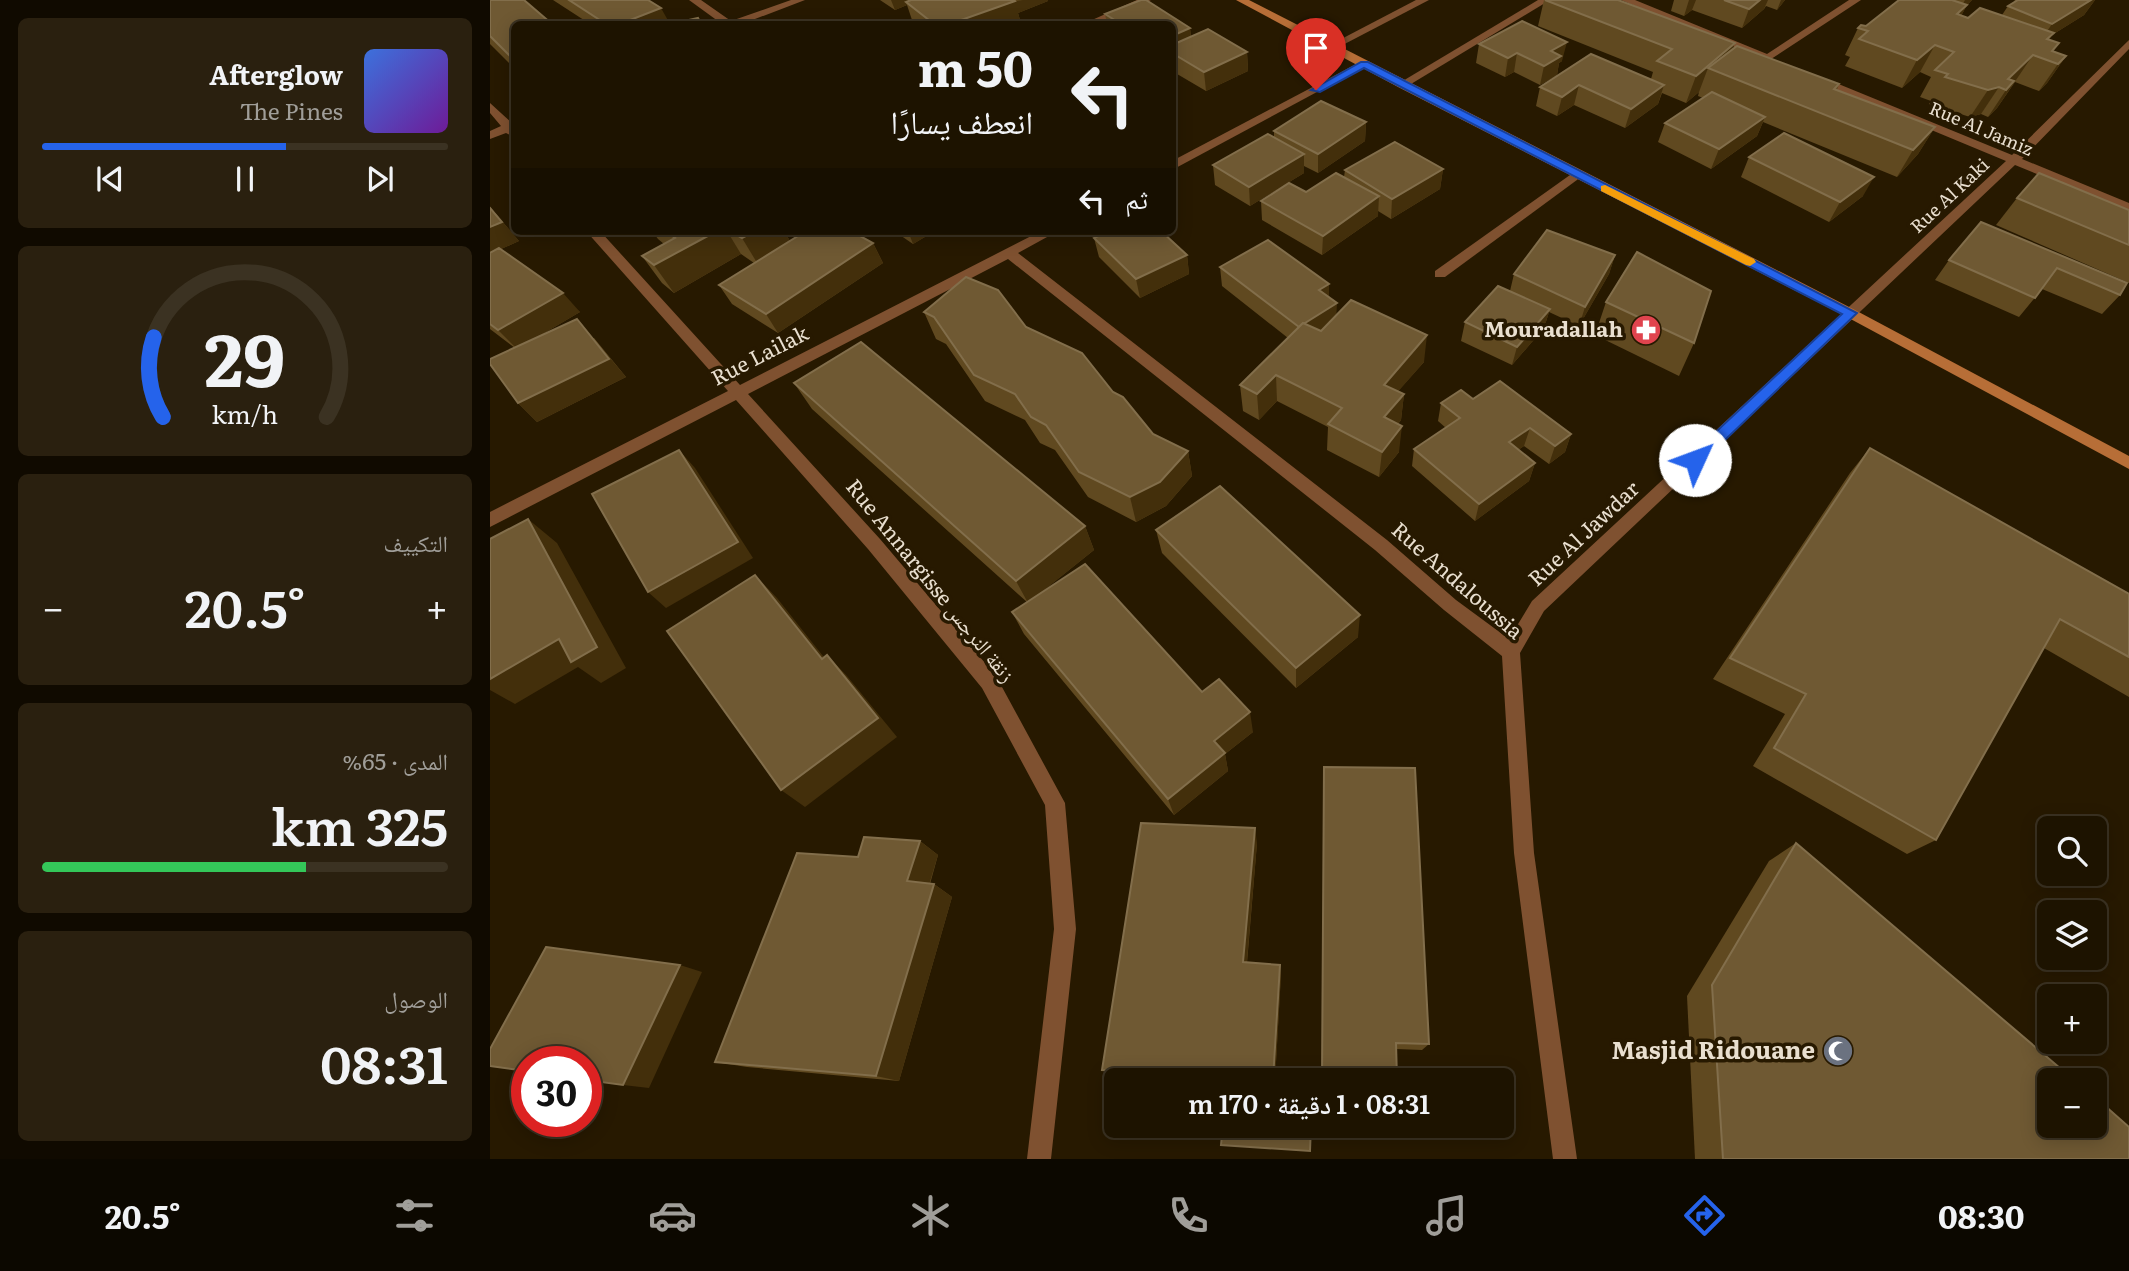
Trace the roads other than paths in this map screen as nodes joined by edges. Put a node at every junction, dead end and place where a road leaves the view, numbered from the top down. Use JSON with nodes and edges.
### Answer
{"nodes":[{"id":1,"x":694,"y":0,"type":"edge"},
{"id":2,"x":800,"y":0,"type":"edge"},
{"id":3,"x":1146,"y":0,"type":"edge"},
{"id":4,"x":1241,"y":0,"type":"edge"},
{"id":5,"x":1424,"y":0,"type":"edge"},
{"id":6,"x":1545,"y":0,"type":"edge"},
{"id":7,"x":1626,"y":0,"type":"edge"},
{"id":8,"x":1856,"y":0,"type":"edge"},
{"id":9,"x":724,"y":21,"type":"edge"},
{"id":10,"x":742,"y":21,"type":"edge"},
{"id":11,"x":1095,"y":21,"type":"edge"},
{"id":12,"x":2129,"y":43,"type":"edge"},
{"id":13,"x":1331,"y":47,"type":"junction"},
{"id":14,"x":1768,"y":58,"type":"junction"},
{"id":15,"x":1364,"y":64,"type":"junction"},
{"id":16,"x":1781,"y":64,"type":"edge"},
{"id":17,"x":1807,"y":75,"type":"edge"},
{"id":18,"x":1402,"y":85,"type":"junction"},
{"id":19,"x":490,"y":106,"type":"edge"},
{"id":20,"x":511,"y":129,"type":"edge"},
{"id":21,"x":511,"y":130,"type":"edge"},
{"id":22,"x":490,"y":135,"type":"edge"},
{"id":23,"x":2012,"y":162,"type":"junction"},
{"id":24,"x":1176,"y":164,"type":"edge"},
{"id":25,"x":1577,"y":174,"type":"junction"},
{"id":26,"x":2129,"y":208,"type":"edge"},
{"id":27,"x":599,"y":235,"type":"edge"},
{"id":28,"x":1043,"y":235,"type":"edge"},
{"id":29,"x":1009,"y":253,"type":"junction"},
{"id":30,"x":1440,"y":274,"type":"dead end"},
{"id":31,"x":1850,"y":313,"type":"junction"},
{"id":32,"x":738,"y":391,"type":"junction"},
{"id":33,"x":2129,"y":463,"type":"edge"},
{"id":34,"x":490,"y":520,"type":"edge"},
{"id":35,"x":1511,"y":652,"type":"junction"},
{"id":36,"x":1039,"y":1159,"type":"edge"},
{"id":37,"x":1565,"y":1159,"type":"edge"}],
"edges":[{"from":1,"to":9,"type":"street"},
{"from":2,"to":10,"type":"street"},
{"from":3,"to":11,"type":"street"},
{"from":4,"to":13,"type":"street"},
{"from":5,"to":13,"type":"street"},
{"from":6,"to":18,"type":"street"},
{"from":7,"to":14,"type":"street"},
{"from":8,"to":14,"type":"street"},
{"from":12,"to":23,"type":"street","name":"Rue Al Kaki"},
{"from":13,"to":15,"type":"street"},
{"from":14,"to":16,"type":"street"},
{"from":15,"to":18,"type":"street"},
{"from":15,"to":24,"type":"street"},
{"from":17,"to":23,"type":"street","name":"Rue Al Jamiz"},
{"from":18,"to":25,"type":"street"},
{"from":19,"to":20,"type":"street"},
{"from":21,"to":22,"type":"street"},
{"from":23,"to":26,"type":"street","name":"Rue Al Jamiz"},
{"from":23,"to":31,"type":"street","name":"Rue Al Kaki"},
{"from":25,"to":30,"type":"street"},
{"from":25,"to":31,"type":"street"},
{"from":27,"to":32,"type":"street","name":"Rue Annargisse زنقة النرجس"},
{"from":28,"to":29,"type":"street","name":"Rue Lailak"},
{"from":29,"to":32,"type":"street","name":"Rue Lailak"},
{"from":29,"to":35,"type":"street","name":"Rue Andaloussia"},
{"from":31,"to":33,"type":"street"},
{"from":31,"to":35,"type":"street","name":"Rue Al Jawdar"},
{"from":32,"to":34,"type":"street","name":"Rue Lailak"},
{"from":32,"to":36,"type":"street","name":"Rue Annargisse زنقة النرجس"},
{"from":35,"to":37,"type":"street","name":"Rue Andaloussia"}]}
